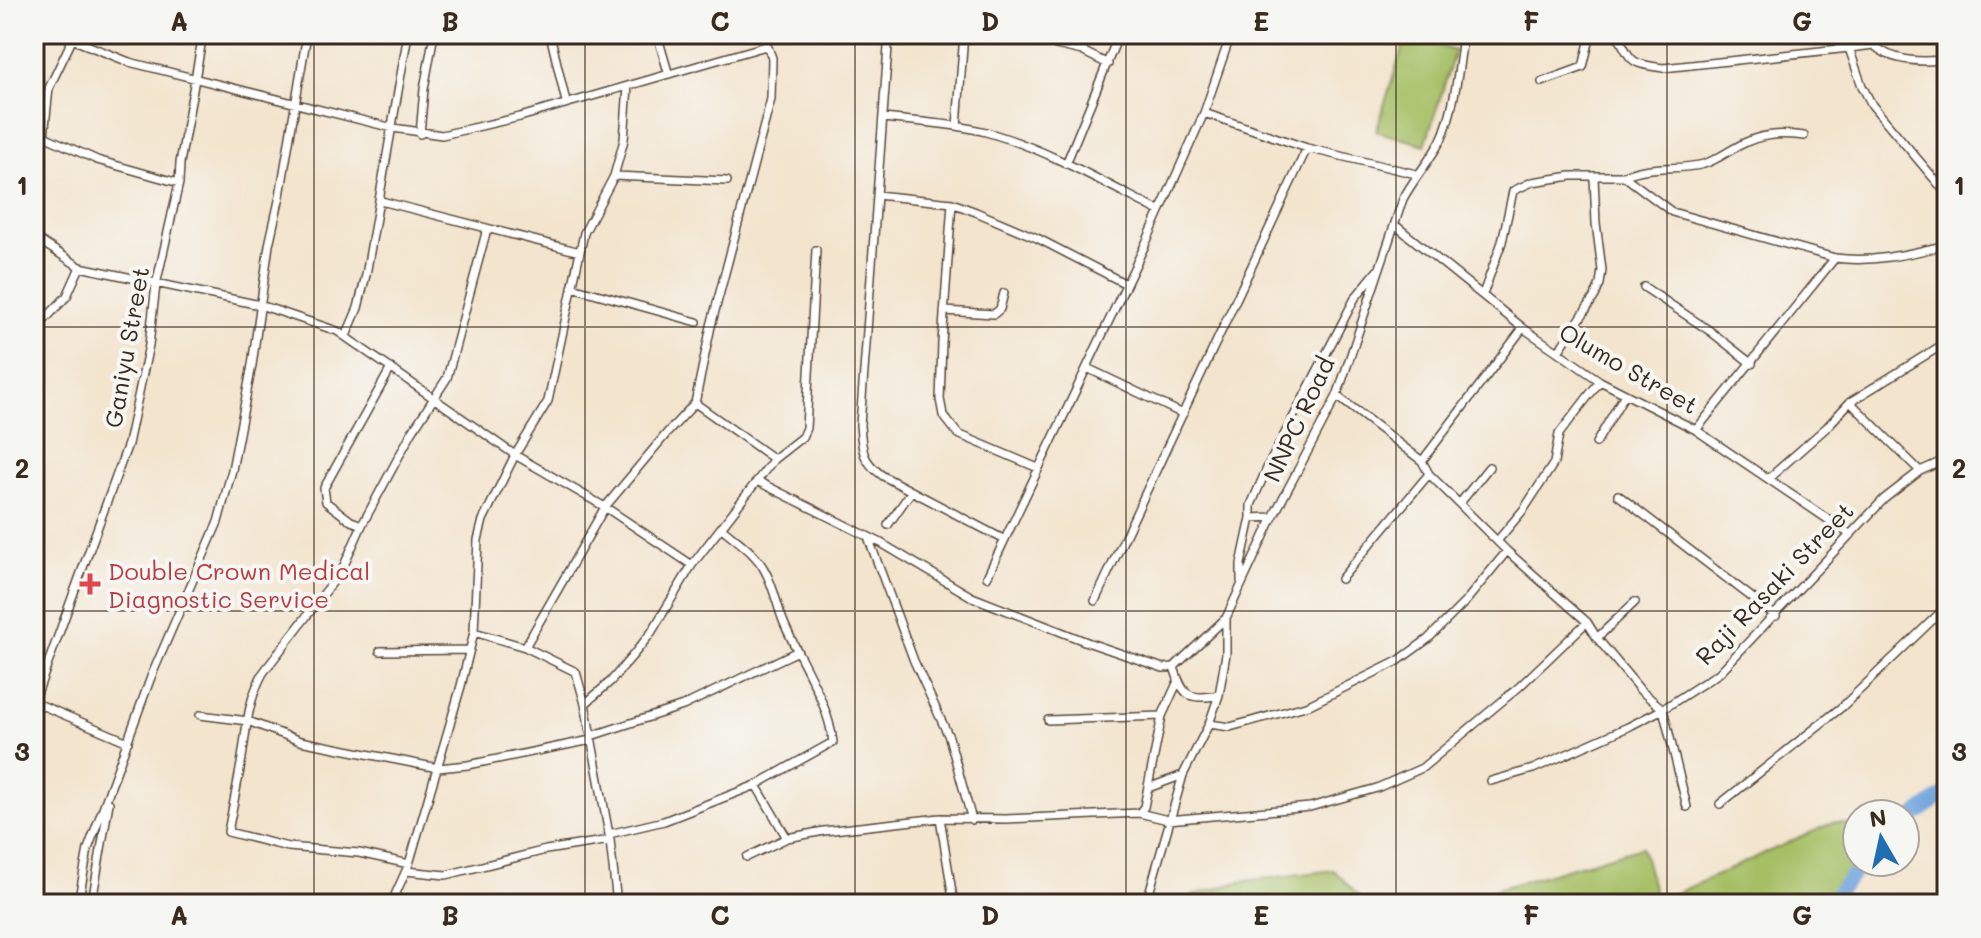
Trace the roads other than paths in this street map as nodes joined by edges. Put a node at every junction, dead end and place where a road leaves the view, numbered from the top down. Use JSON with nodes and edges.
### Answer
{"nodes":[{"id":1,"x":203,"y":34,"type":"edge"},
{"id":2,"x":307,"y":34,"type":"edge"},
{"id":3,"x":408,"y":34,"type":"edge"},
{"id":4,"x":434,"y":34,"type":"edge"},
{"id":5,"x":550,"y":34,"type":"edge"},
{"id":6,"x":657,"y":34,"type":"edge"},
{"id":7,"x":763,"y":34,"type":"edge"},
{"id":8,"x":889,"y":34,"type":"edge"},
{"id":9,"x":964,"y":34,"type":"edge"},
{"id":10,"x":1119,"y":34,"type":"edge"},
{"id":11,"x":1231,"y":34,"type":"edge"},
{"id":12,"x":1326,"y":34,"type":"edge"},
{"id":13,"x":1347,"y":34,"type":"edge"},
{"id":14,"x":1463,"y":34,"type":"edge"},
{"id":15,"x":1591,"y":34,"type":"edge"},
{"id":16,"x":1617,"y":34,"type":"edge"},
{"id":17,"x":1880,"y":34,"type":"edge"},
{"id":18,"x":76,"y":37,"type":"edge"},
{"id":19,"x":1056,"y":45,"type":"dead end"},
{"id":20,"x":1874,"y":45,"type":"junction"},
{"id":21,"x":766,"y":46,"type":"junction"},
{"id":22,"x":1849,"y":48,"type":"junction"},
{"id":23,"x":1947,"y":59,"type":"edge"},
{"id":24,"x":1108,"y":64,"type":"junction"},
{"id":25,"x":668,"y":72,"type":"junction"},
{"id":26,"x":195,"y":79,"type":"junction"},
{"id":27,"x":1542,"y":82,"type":"dead end"},
{"id":28,"x":628,"y":86,"type":"junction"},
{"id":29,"x":566,"y":102,"type":"junction"},
{"id":30,"x":294,"y":105,"type":"junction"},
{"id":31,"x":1204,"y":113,"type":"junction"},
{"id":32,"x":883,"y":118,"type":"junction"},
{"id":33,"x":957,"y":126,"type":"junction"},
{"id":34,"x":393,"y":128,"type":"junction"},
{"id":35,"x":420,"y":134,"type":"junction"},
{"id":36,"x":44,"y":136,"type":"junction"},
{"id":37,"x":1804,"y":136,"type":"dead end"},
{"id":38,"x":1307,"y":148,"type":"junction"},
{"id":39,"x":34,"y":162,"type":"edge"},
{"id":40,"x":1066,"y":164,"type":"junction"},
{"id":41,"x":1416,"y":174,"type":"junction"},
{"id":42,"x":614,"y":176,"type":"junction"},
{"id":43,"x":1624,"y":176,"type":"junction"},
{"id":44,"x":1594,"y":177,"type":"junction"},
{"id":45,"x":727,"y":181,"type":"dead end"},
{"id":46,"x":179,"y":183,"type":"junction"},
{"id":47,"x":1947,"y":194,"type":"edge"},
{"id":48,"x":877,"y":195,"type":"junction"},
{"id":49,"x":381,"y":201,"type":"junction"},
{"id":50,"x":952,"y":203,"type":"junction"},
{"id":51,"x":1159,"y":211,"type":"junction"},
{"id":52,"x":1395,"y":225,"type":"junction"},
{"id":53,"x":487,"y":229,"type":"junction"},
{"id":54,"x":34,"y":237,"type":"edge"},
{"id":55,"x":1947,"y":245,"type":"edge"},
{"id":56,"x":816,"y":250,"type":"dead end"},
{"id":57,"x":580,"y":252,"type":"junction"},
{"id":58,"x":1835,"y":258,"type":"junction"},
{"id":59,"x":1380,"y":266,"type":"junction"},
{"id":60,"x":80,"y":267,"type":"junction"},
{"id":61,"x":1126,"y":284,"type":"junction"},
{"id":62,"x":156,"y":285,"type":"junction"},
{"id":63,"x":572,"y":287,"type":"junction"},
{"id":64,"x":1644,"y":287,"type":"dead end"},
{"id":65,"x":1004,"y":293,"type":"dead end"},
{"id":66,"x":1483,"y":294,"type":"junction"},
{"id":67,"x":260,"y":305,"type":"junction"},
{"id":68,"x":944,"y":311,"type":"junction"},
{"id":69,"x":697,"y":322,"type":"dead end"},
{"id":70,"x":1523,"y":328,"type":"junction"},
{"id":71,"x":34,"y":331,"type":"edge"},
{"id":72,"x":346,"y":336,"type":"junction"},
{"id":73,"x":1947,"y":342,"type":"edge"},
{"id":74,"x":1558,"y":352,"type":"junction"},
{"id":75,"x":1752,"y":364,"type":"junction"},
{"id":76,"x":391,"y":368,"type":"junction"},
{"id":77,"x":1087,"y":368,"type":"junction"},
{"id":78,"x":1600,"y":381,"type":"junction"},
{"id":79,"x":1625,"y":394,"type":"junction"},
{"id":80,"x":1337,"y":396,"type":"junction"},
{"id":81,"x":433,"y":397,"type":"junction"},
{"id":82,"x":39,"y":402,"type":"dead end"},
{"id":83,"x":1850,"y":402,"type":"junction"},
{"id":84,"x":695,"y":403,"type":"junction"},
{"id":85,"x":34,"y":410,"type":"edge"},
{"id":86,"x":1183,"y":414,"type":"junction"},
{"id":87,"x":1696,"y":430,"type":"junction"},
{"id":88,"x":1596,"y":443,"type":"dead end"},
{"id":89,"x":515,"y":455,"type":"junction"},
{"id":90,"x":774,"y":459,"type":"junction"},
{"id":91,"x":1947,"y":459,"type":"edge"},
{"id":92,"x":1422,"y":461,"type":"junction"},
{"id":93,"x":1489,"y":467,"type":"dead end"},
{"id":94,"x":1038,"y":468,"type":"junction"},
{"id":95,"x":1920,"y":471,"type":"junction"},
{"id":96,"x":1429,"y":474,"type":"junction"},
{"id":97,"x":1769,"y":478,"type":"junction"},
{"id":98,"x":759,"y":482,"type":"junction"},
{"id":99,"x":911,"y":492,"type":"junction"},
{"id":100,"x":1618,"y":495,"type":"dead end"},
{"id":101,"x":1460,"y":503,"type":"junction"},
{"id":102,"x":605,"y":507,"type":"junction"},
{"id":103,"x":1273,"y":517,"type":"junction"},
{"id":104,"x":1251,"y":518,"type":"junction"},
{"id":105,"x":362,"y":525,"type":"junction"},
{"id":106,"x":888,"y":525,"type":"dead end"},
{"id":107,"x":722,"y":528,"type":"junction"},
{"id":108,"x":1851,"y":535,"type":"junction"},
{"id":109,"x":868,"y":537,"type":"junction"},
{"id":110,"x":1003,"y":539,"type":"junction"},
{"id":111,"x":1498,"y":540,"type":"junction"},
{"id":112,"x":1507,"y":551,"type":"junction"},
{"id":113,"x":692,"y":565,"type":"junction"},
{"id":114,"x":987,"y":577,"type":"dead end"},
{"id":115,"x":1341,"y":579,"type":"dead end"},
{"id":116,"x":1241,"y":583,"type":"junction"},
{"id":117,"x":1095,"y":601,"type":"dead end"},
{"id":118,"x":1635,"y":602,"type":"dead end"},
{"id":119,"x":1947,"y":606,"type":"edge"},
{"id":120,"x":1776,"y":616,"type":"junction"},
{"id":121,"x":1226,"y":618,"type":"junction"},
{"id":122,"x":1587,"y":622,"type":"junction"},
{"id":123,"x":474,"y":632,"type":"junction"},
{"id":124,"x":1597,"y":638,"type":"junction"},
{"id":125,"x":525,"y":647,"type":"junction"},
{"id":126,"x":470,"y":650,"type":"junction"},
{"id":127,"x":380,"y":651,"type":"dead end"},
{"id":128,"x":796,"y":652,"type":"junction"},
{"id":129,"x":1174,"y":667,"type":"junction"},
{"id":130,"x":1178,"y":681,"type":"junction"},
{"id":131,"x":1219,"y":695,"type":"junction"},
{"id":132,"x":34,"y":702,"type":"edge"},
{"id":133,"x":585,"y":704,"type":"junction"},
{"id":134,"x":1663,"y":709,"type":"junction"},
{"id":135,"x":200,"y":715,"type":"dead end"},
{"id":136,"x":1162,"y":716,"type":"junction"},
{"id":137,"x":1048,"y":720,"type":"dead end"},
{"id":138,"x":248,"y":721,"type":"junction"},
{"id":139,"x":1209,"y":724,"type":"junction"},
{"id":140,"x":591,"y":738,"type":"junction"},
{"id":141,"x":128,"y":742,"type":"junction"},
{"id":142,"x":438,"y":768,"type":"junction"},
{"id":143,"x":1183,"y":775,"type":"junction"},
{"id":144,"x":1491,"y":781,"type":"dead end"},
{"id":145,"x":114,"y":782,"type":"junction"},
{"id":146,"x":756,"y":785,"type":"junction"},
{"id":147,"x":1148,"y":788,"type":"junction"},
{"id":148,"x":1720,"y":804,"type":"dead end"},
{"id":149,"x":1687,"y":807,"type":"dead end"},
{"id":150,"x":1139,"y":813,"type":"junction"},
{"id":151,"x":940,"y":818,"type":"junction"},
{"id":152,"x":972,"y":820,"type":"junction"},
{"id":153,"x":1168,"y":820,"type":"junction"},
{"id":154,"x":610,"y":837,"type":"junction"},
{"id":155,"x":787,"y":838,"type":"junction"},
{"id":156,"x":747,"y":857,"type":"dead end"},
{"id":157,"x":407,"y":868,"type":"junction"},
{"id":158,"x":731,"y":900,"type":"dead end"},
{"id":159,"x":78,"y":904,"type":"edge"},
{"id":160,"x":97,"y":904,"type":"edge"},
{"id":161,"x":391,"y":904,"type":"edge"},
{"id":162,"x":617,"y":904,"type":"edge"},
{"id":163,"x":715,"y":904,"type":"edge"},
{"id":164,"x":954,"y":904,"type":"edge"},
{"id":165,"x":1146,"y":904,"type":"edge"}],
"edges":[{"from":1,"to":26,"type":"street","name":"Ganiyu Street"},
{"from":2,"to":30,"type":"street"},
{"from":3,"to":34,"type":"street"},
{"from":4,"to":35,"type":"street"},
{"from":5,"to":29,"type":"street"},
{"from":6,"to":25,"type":"street"},
{"from":7,"to":21,"type":"street"},
{"from":8,"to":32,"type":"street"},
{"from":9,"to":33,"type":"street"},
{"from":10,"to":24,"type":"street"},
{"from":11,"to":31,"type":"street"},
{"from":12,"to":13,"type":"street"},
{"from":14,"to":41,"type":"street","name":"NNPC Road"},
{"from":15,"to":27,"type":"street"},
{"from":16,"to":22,"type":"street"},
{"from":17,"to":20,"type":"street"},
{"from":18,"to":26,"type":"street"},
{"from":18,"to":36,"type":"street"},
{"from":19,"to":24,"type":"street"},
{"from":20,"to":22,"type":"street"},
{"from":20,"to":23,"type":"street"},
{"from":21,"to":25,"type":"street"},
{"from":21,"to":84,"type":"street"},
{"from":22,"to":47,"type":"street"},
{"from":24,"to":40,"type":"street"},
{"from":25,"to":28,"type":"street"},
{"from":26,"to":30,"type":"street"},
{"from":26,"to":46,"type":"street","name":"Ganiyu Street"},
{"from":28,"to":29,"type":"street"},
{"from":28,"to":42,"type":"street"},
{"from":29,"to":35,"type":"street"},
{"from":30,"to":34,"type":"street"},
{"from":30,"to":67,"type":"street"},
{"from":31,"to":38,"type":"street"},
{"from":31,"to":51,"type":"street"},
{"from":32,"to":33,"type":"street"},
{"from":32,"to":48,"type":"street"},
{"from":33,"to":40,"type":"street"},
{"from":34,"to":35,"type":"street"},
{"from":34,"to":49,"type":"street"},
{"from":36,"to":39,"type":"street"},
{"from":36,"to":46,"type":"street"},
{"from":37,"to":43,"type":"street"},
{"from":38,"to":41,"type":"street"},
{"from":38,"to":86,"type":"street"},
{"from":40,"to":51,"type":"street"},
{"from":41,"to":52,"type":"street","name":"NNPC Road"},
{"from":42,"to":45,"type":"street"},
{"from":42,"to":57,"type":"street"},
{"from":43,"to":44,"type":"street"},
{"from":43,"to":58,"type":"street"},
{"from":44,"to":66,"type":"street"},
{"from":44,"to":74,"type":"street"},
{"from":46,"to":62,"type":"street","name":"Ganiyu Street"},
{"from":48,"to":50,"type":"street"},
{"from":48,"to":99,"type":"street"},
{"from":49,"to":53,"type":"street"},
{"from":49,"to":72,"type":"street"},
{"from":50,"to":61,"type":"street"},
{"from":50,"to":68,"type":"street"},
{"from":51,"to":61,"type":"street"},
{"from":52,"to":59,"type":"street","name":"NNPC Road"},
{"from":52,"to":66,"type":"street","name":"Olumo Street"},
{"from":53,"to":57,"type":"street"},
{"from":53,"to":81,"type":"street"},
{"from":54,"to":60,"type":"street"},
{"from":55,"to":58,"type":"street"},
{"from":56,"to":90,"type":"street"},
{"from":57,"to":63,"type":"street"},
{"from":58,"to":75,"type":"street"},
{"from":59,"to":80,"type":"street","name":"NNPC Road"},
{"from":59,"to":104,"type":"street"},
{"from":60,"to":62,"type":"street"},
{"from":60,"to":71,"type":"street"},
{"from":61,"to":77,"type":"street"},
{"from":62,"to":67,"type":"street"},
{"from":62,"to":132,"type":"street","name":"Ganiyu Street"},
{"from":63,"to":69,"type":"street"},
{"from":63,"to":89,"type":"street"},
{"from":64,"to":75,"type":"street"},
{"from":65,"to":68,"type":"street"},
{"from":66,"to":70,"type":"street","name":"Olumo Street"},
{"from":67,"to":72,"type":"street"},
{"from":67,"to":141,"type":"street"},
{"from":68,"to":94,"type":"street"},
{"from":70,"to":74,"type":"street","name":"Olumo Street"},
{"from":70,"to":92,"type":"street"},
{"from":72,"to":76,"type":"street"},
{"from":73,"to":83,"type":"street"},
{"from":74,"to":78,"type":"street","name":"Olumo Street"},
{"from":75,"to":87,"type":"street"},
{"from":76,"to":81,"type":"street"},
{"from":76,"to":105,"type":"street"},
{"from":77,"to":86,"type":"street"},
{"from":77,"to":94,"type":"street"},
{"from":78,"to":79,"type":"street","name":"Olumo Street"},
{"from":78,"to":111,"type":"street"},
{"from":79,"to":87,"type":"street","name":"Olumo Street"},
{"from":79,"to":88,"type":"street"},
{"from":80,"to":92,"type":"street"},
{"from":80,"to":103,"type":"street","name":"NNPC Road"},
{"from":81,"to":89,"type":"street"},
{"from":81,"to":105,"type":"street"},
{"from":82,"to":85,"type":"street"},
{"from":83,"to":95,"type":"street"},
{"from":83,"to":97,"type":"street"},
{"from":84,"to":90,"type":"street"},
{"from":84,"to":102,"type":"street"},
{"from":86,"to":117,"type":"street"},
{"from":87,"to":97,"type":"street","name":"Olumo Street"},
{"from":89,"to":102,"type":"street"},
{"from":89,"to":123,"type":"street"},
{"from":90,"to":98,"type":"street"},
{"from":91,"to":95,"type":"street","name":"Raji Rasaki Street"},
{"from":92,"to":96,"type":"street"},
{"from":93,"to":101,"type":"street"},
{"from":94,"to":110,"type":"street"},
{"from":95,"to":108,"type":"street","name":"Raji Rasaki Street"},
{"from":96,"to":101,"type":"street"},
{"from":96,"to":115,"type":"street"},
{"from":97,"to":108,"type":"street","name":"Olumo Street"},
{"from":98,"to":107,"type":"street"},
{"from":98,"to":109,"type":"street"},
{"from":99,"to":106,"type":"street"},
{"from":99,"to":110,"type":"street"},
{"from":100,"to":120,"type":"street"},
{"from":101,"to":111,"type":"street"},
{"from":102,"to":113,"type":"street"},
{"from":102,"to":125,"type":"street"},
{"from":103,"to":104,"type":"street"},
{"from":103,"to":116,"type":"street","name":"NNPC Road"},
{"from":104,"to":116,"type":"street"},
{"from":105,"to":138,"type":"street"},
{"from":107,"to":113,"type":"street"},
{"from":107,"to":128,"type":"street"},
{"from":108,"to":120,"type":"street","name":"Raji Rasaki Street"},
{"from":109,"to":129,"type":"street"},
{"from":109,"to":152,"type":"street"},
{"from":110,"to":114,"type":"street"},
{"from":111,"to":112,"type":"street"},
{"from":112,"to":122,"type":"street"},
{"from":112,"to":139,"type":"street"},
{"from":113,"to":133,"type":"street"},
{"from":116,"to":121,"type":"street","name":"NNPC Road"},
{"from":118,"to":124,"type":"street"},
{"from":119,"to":148,"type":"street"},
{"from":120,"to":134,"type":"street","name":"Raji Rasaki Street"},
{"from":121,"to":129,"type":"street"},
{"from":121,"to":131,"type":"street","name":"NNPC Road"},
{"from":122,"to":124,"type":"street"},
{"from":122,"to":153,"type":"street"},
{"from":123,"to":125,"type":"street"},
{"from":123,"to":126,"type":"street"},
{"from":124,"to":134,"type":"street"},
{"from":125,"to":133,"type":"street"},
{"from":126,"to":127,"type":"street"},
{"from":126,"to":142,"type":"street"},
{"from":128,"to":140,"type":"street"},
{"from":128,"to":146,"type":"street"},
{"from":129,"to":130,"type":"street"},
{"from":130,"to":131,"type":"street"},
{"from":130,"to":136,"type":"street"},
{"from":131,"to":139,"type":"street","name":"NNPC Road"},
{"from":132,"to":141,"type":"street"},
{"from":133,"to":140,"type":"street"},
{"from":134,"to":144,"type":"street","name":"Raji Rasaki Street"},
{"from":134,"to":149,"type":"street"},
{"from":135,"to":138,"type":"street"},
{"from":136,"to":137,"type":"street"},
{"from":136,"to":147,"type":"street"},
{"from":138,"to":142,"type":"street"},
{"from":138,"to":157,"type":"street"},
{"from":139,"to":143,"type":"street","name":"NNPC Road"},
{"from":140,"to":142,"type":"street"},
{"from":140,"to":154,"type":"street"},
{"from":141,"to":145,"type":"street"},
{"from":142,"to":157,"type":"street"},
{"from":143,"to":147,"type":"street"},
{"from":143,"to":153,"type":"street","name":"NNPC Road"},
{"from":145,"to":159,"type":"street"},
{"from":145,"to":160,"type":"street"},
{"from":146,"to":154,"type":"street"},
{"from":146,"to":155,"type":"street"},
{"from":147,"to":150,"type":"street"},
{"from":150,"to":152,"type":"street"},
{"from":150,"to":153,"type":"street"},
{"from":151,"to":152,"type":"street"},
{"from":151,"to":155,"type":"street"},
{"from":151,"to":164,"type":"street"},
{"from":153,"to":165,"type":"street","name":"NNPC Road"},
{"from":154,"to":157,"type":"street"},
{"from":154,"to":162,"type":"street"},
{"from":155,"to":156,"type":"street"},
{"from":157,"to":161,"type":"street"},
{"from":158,"to":163,"type":"street"}]}
